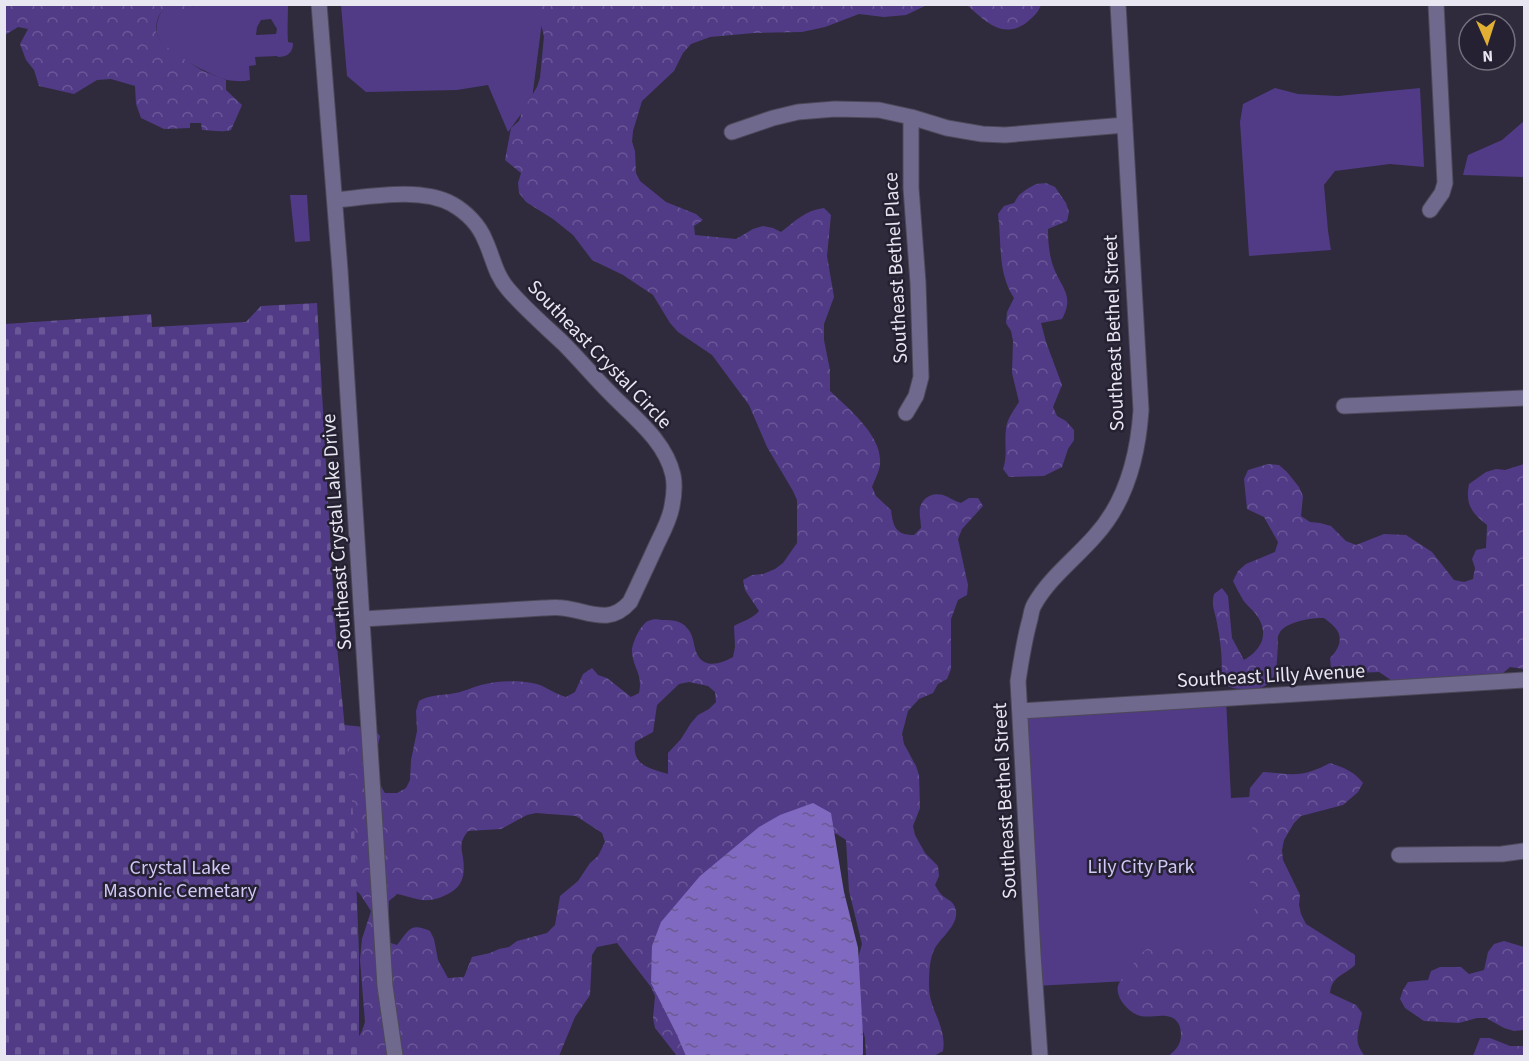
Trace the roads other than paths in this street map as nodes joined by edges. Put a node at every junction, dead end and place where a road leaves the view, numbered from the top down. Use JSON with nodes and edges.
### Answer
{"nodes":[{"id":1,"x":319,"y":4,"type":"edge"},
{"id":2,"x":1118,"y":4,"type":"edge"},
{"id":3,"x":1436,"y":4,"type":"edge"},
{"id":4,"x":911,"y":117,"type":"junction"},
{"id":5,"x":1125,"y":125,"type":"junction"},
{"id":6,"x":732,"y":132,"type":"dead end"},
{"id":7,"x":335,"y":200,"type":"junction"},
{"id":8,"x":1430,"y":210,"type":"dead end"},
{"id":9,"x":1524,"y":398,"type":"edge"},
{"id":10,"x":1344,"y":406,"type":"dead end"},
{"id":11,"x":906,"y":413,"type":"dead end"},
{"id":12,"x":363,"y":619,"type":"junction"},
{"id":13,"x":1524,"y":680,"type":"edge"},
{"id":14,"x":1020,"y":711,"type":"junction"},
{"id":15,"x":1524,"y":851,"type":"edge"},
{"id":16,"x":1399,"y":855,"type":"dead end"},
{"id":17,"x":395,"y":1056,"type":"edge"},
{"id":18,"x":1040,"y":1056,"type":"edge"}],
"edges":[{"from":1,"to":7,"type":"street","name":"Southeast Crystal Lake Drive"},
{"from":2,"to":5,"type":"street","name":"Southeast Bethel Street"},
{"from":3,"to":8,"type":"street"},
{"from":4,"to":5,"type":"street"},
{"from":4,"to":6,"type":"street"},
{"from":4,"to":11,"type":"street","name":"Southeast Bethel Place"},
{"from":5,"to":14,"type":"street","name":"Southeast Bethel Street"},
{"from":7,"to":12,"type":"street","name":"Southeast Crystal Lake Drive"},
{"from":7,"to":12,"type":"street","name":"Southeast Crystal Circle"},
{"from":9,"to":10,"type":"street"},
{"from":12,"to":17,"type":"street","name":"Southeast Crystal Lake Drive"},
{"from":13,"to":14,"type":"street","name":"Southeast Lilly Avenue"},
{"from":14,"to":18,"type":"street","name":"Southeast Bethel Street"},
{"from":15,"to":16,"type":"street"}]}
